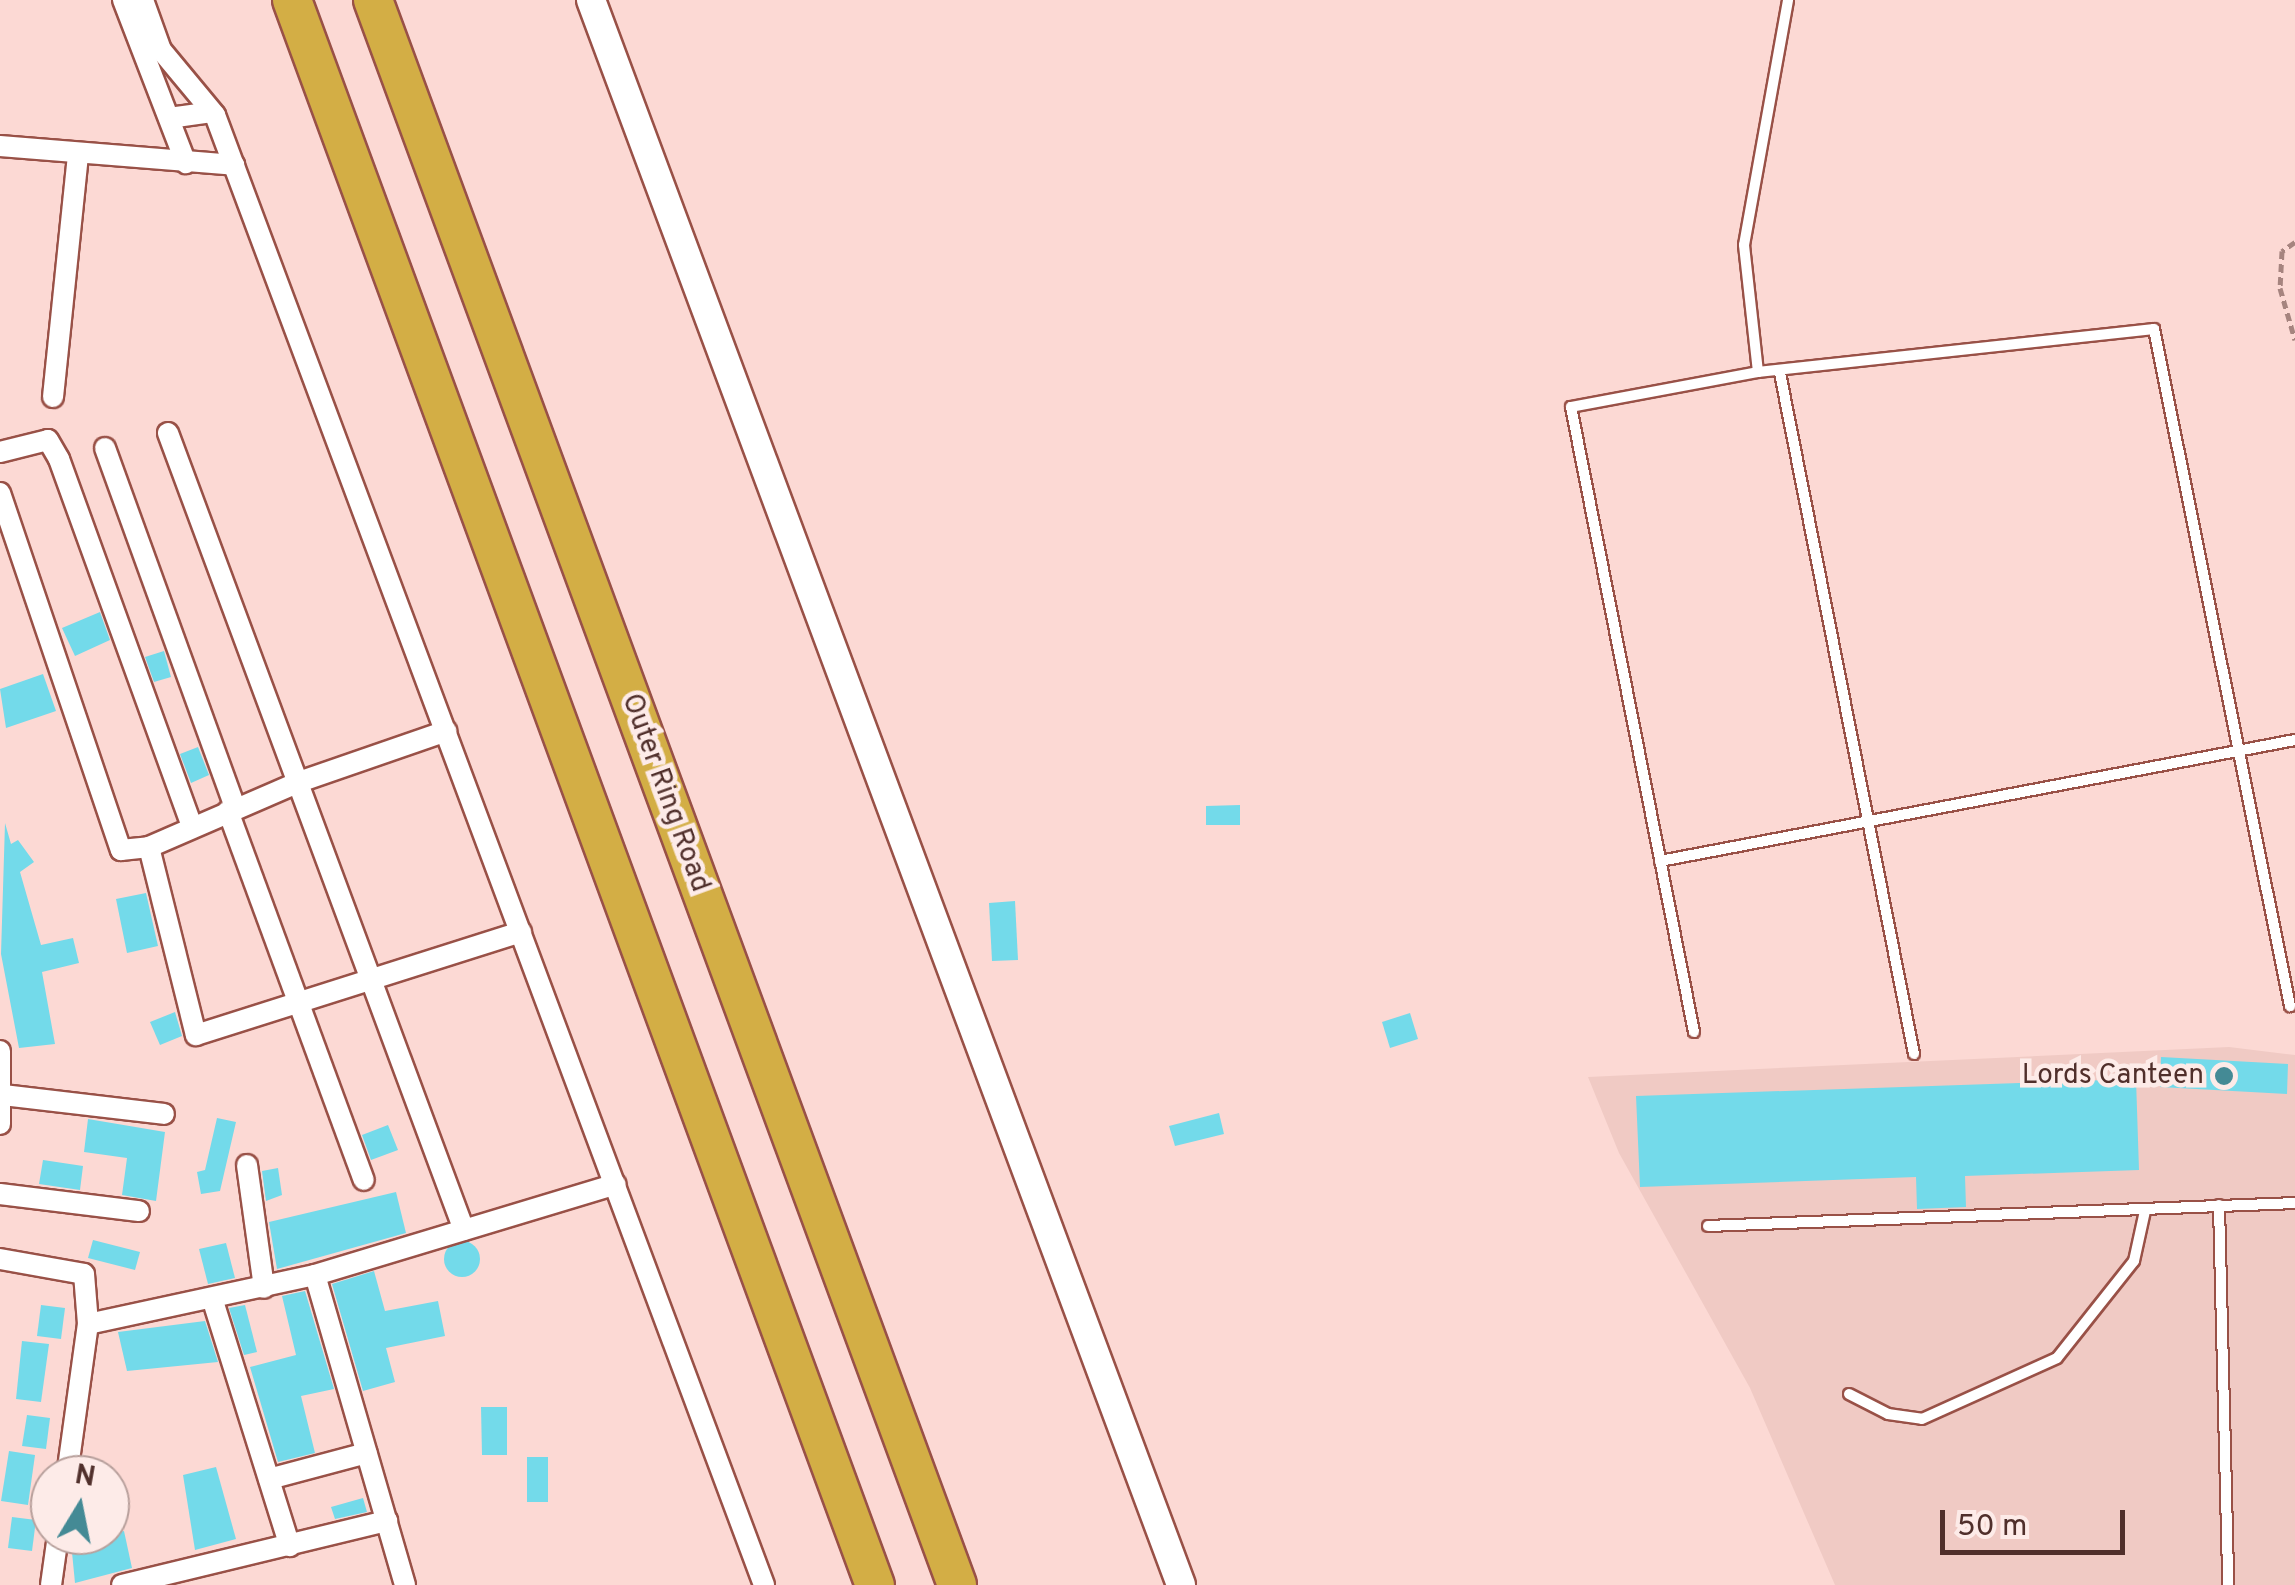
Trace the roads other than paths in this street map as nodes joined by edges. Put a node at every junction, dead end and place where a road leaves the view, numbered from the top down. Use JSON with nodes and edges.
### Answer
{"nodes":[{"id":1,"x":124,"y":0,"type":"edge"},
{"id":2,"x":144,"y":0,"type":"edge"},
{"id":3,"x":292,"y":0,"type":"edge"},
{"id":4,"x":373,"y":0,"type":"edge"},
{"id":5,"x":591,"y":0,"type":"edge"},
{"id":6,"x":1788,"y":0,"type":"edge"},
{"id":7,"x":212,"y":112,"type":"junction"},
{"id":8,"x":169,"y":118,"type":"junction"},
{"id":9,"x":0,"y":146,"type":"edge"},
{"id":10,"x":78,"y":154,"type":"junction"},
{"id":11,"x":186,"y":163,"type":"junction"},
{"id":12,"x":234,"y":165,"type":"junction"},
{"id":13,"x":1758,"y":372,"type":"junction"},
{"id":14,"x":1780,"y":373,"type":"junction"},
{"id":15,"x":54,"y":397,"type":"dead end"},
{"id":16,"x":168,"y":433,"type":"dead end"},
{"id":17,"x":104,"y":448,"type":"dead end"},
{"id":18,"x":0,"y":452,"type":"edge"},
{"id":19,"x":0,"y":493,"type":"edge"},
{"id":20,"x":446,"y":731,"type":"junction"},
{"id":21,"x":2295,"y":740,"type":"edge"},
{"id":22,"x":2238,"y":750,"type":"junction"},
{"id":23,"x":299,"y":782,"type":"junction"},
{"id":24,"x":232,"y":809,"type":"junction"},
{"id":25,"x":1868,"y":821,"type":"junction"},
{"id":26,"x":192,"y":827,"type":"junction"},
{"id":27,"x":149,"y":847,"type":"junction"},
{"id":28,"x":1660,"y":861,"type":"junction"},
{"id":29,"x":521,"y":932,"type":"junction"},
{"id":30,"x":371,"y":980,"type":"junction"},
{"id":31,"x":298,"y":1002,"type":"junction"},
{"id":32,"x":2290,"y":1006,"type":"dead end"},
{"id":33,"x":1694,"y":1032,"type":"dead end"},
{"id":34,"x":0,"y":1051,"type":"edge"},
{"id":35,"x":1914,"y":1054,"type":"dead end"},
{"id":36,"x":3,"y":1096,"type":"junction"},
{"id":37,"x":164,"y":1114,"type":"dead end"},
{"id":38,"x":0,"y":1124,"type":"edge"},
{"id":39,"x":247,"y":1165,"type":"dead end"},
{"id":40,"x":364,"y":1180,"type":"dead end"},
{"id":41,"x":616,"y":1184,"type":"junction"},
{"id":42,"x":0,"y":1194,"type":"edge"},
{"id":43,"x":2295,"y":1204,"type":"edge"},
{"id":44,"x":2219,"y":1205,"type":"junction"},
{"id":45,"x":139,"y":1211,"type":"dead end"},
{"id":46,"x":2145,"y":1211,"type":"junction"},
{"id":47,"x":1708,"y":1226,"type":"dead end"},
{"id":48,"x":464,"y":1230,"type":"junction"},
{"id":49,"x":0,"y":1259,"type":"edge"},
{"id":50,"x":315,"y":1275,"type":"junction"},
{"id":51,"x":264,"y":1288,"type":"junction"},
{"id":52,"x":213,"y":1301,"type":"junction"},
{"id":53,"x":88,"y":1324,"type":"junction"},
{"id":54,"x":1849,"y":1394,"type":"dead end"},
{"id":55,"x":367,"y":1453,"type":"junction"},
{"id":56,"x":70,"y":1455,"type":"edge"},
{"id":57,"x":269,"y":1479,"type":"junction"},
{"id":58,"x":387,"y":1521,"type":"junction"},
{"id":59,"x":290,"y":1546,"type":"junction"},
{"id":60,"x":55,"y":1555,"type":"edge"},
{"id":61,"x":184,"y":1578,"type":"edge"},
{"id":62,"x":51,"y":1585,"type":"edge"},
{"id":63,"x":122,"y":1585,"type":"edge"},
{"id":64,"x":405,"y":1585,"type":"edge"},
{"id":65,"x":764,"y":1585,"type":"edge"},
{"id":66,"x":876,"y":1585,"type":"edge"},
{"id":67,"x":957,"y":1585,"type":"edge"},
{"id":68,"x":1181,"y":1585,"type":"edge"},
{"id":69,"x":2228,"y":1585,"type":"edge"}],
"edges":[{"from":1,"to":8,"type":"street"},
{"from":2,"to":7,"type":"street"},
{"from":3,"to":66,"type":"highway"},
{"from":4,"to":67,"type":"highway","name":"Outer Ring Road"},
{"from":5,"to":68,"type":"main road"},
{"from":6,"to":13,"type":"lane"},
{"from":7,"to":8,"type":"street"},
{"from":7,"to":12,"type":"street"},
{"from":8,"to":11,"type":"street"},
{"from":9,"to":10,"type":"street"},
{"from":10,"to":11,"type":"street"},
{"from":10,"to":15,"type":"street"},
{"from":11,"to":12,"type":"street"},
{"from":12,"to":20,"type":"street"},
{"from":13,"to":14,"type":"lane"},
{"from":13,"to":28,"type":"lane"},
{"from":14,"to":22,"type":"lane"},
{"from":14,"to":25,"type":"lane"},
{"from":16,"to":23,"type":"street"},
{"from":17,"to":24,"type":"street"},
{"from":18,"to":26,"type":"street"},
{"from":19,"to":27,"type":"street"},
{"from":20,"to":23,"type":"street"},
{"from":20,"to":29,"type":"street"},
{"from":21,"to":22,"type":"lane"},
{"from":22,"to":25,"type":"lane"},
{"from":22,"to":32,"type":"lane"},
{"from":23,"to":24,"type":"street"},
{"from":23,"to":30,"type":"street"},
{"from":24,"to":26,"type":"street"},
{"from":24,"to":31,"type":"street"},
{"from":25,"to":28,"type":"lane"},
{"from":25,"to":35,"type":"lane"},
{"from":26,"to":27,"type":"street"},
{"from":27,"to":31,"type":"street"},
{"from":28,"to":33,"type":"lane"},
{"from":29,"to":30,"type":"street"},
{"from":29,"to":41,"type":"street"},
{"from":30,"to":31,"type":"street"},
{"from":30,"to":48,"type":"street"},
{"from":31,"to":40,"type":"street"},
{"from":34,"to":36,"type":"street"},
{"from":36,"to":37,"type":"street"},
{"from":36,"to":38,"type":"street"},
{"from":39,"to":51,"type":"street"},
{"from":41,"to":48,"type":"street"},
{"from":41,"to":65,"type":"street"},
{"from":42,"to":45,"type":"street"},
{"from":43,"to":44,"type":"lane"},
{"from":44,"to":46,"type":"lane"},
{"from":44,"to":69,"type":"lane"},
{"from":46,"to":47,"type":"lane"},
{"from":46,"to":54,"type":"lane"},
{"from":48,"to":50,"type":"street"},
{"from":49,"to":53,"type":"street"},
{"from":50,"to":51,"type":"street"},
{"from":50,"to":55,"type":"street"},
{"from":51,"to":52,"type":"street"},
{"from":52,"to":53,"type":"street"},
{"from":52,"to":57,"type":"street"},
{"from":53,"to":56,"type":"street"},
{"from":55,"to":57,"type":"street"},
{"from":55,"to":58,"type":"street"},
{"from":57,"to":59,"type":"street"},
{"from":58,"to":59,"type":"street"},
{"from":58,"to":64,"type":"street"},
{"from":59,"to":61,"type":"street"},
{"from":60,"to":62,"type":"street"},
{"from":61,"to":63,"type":"street"}]}
